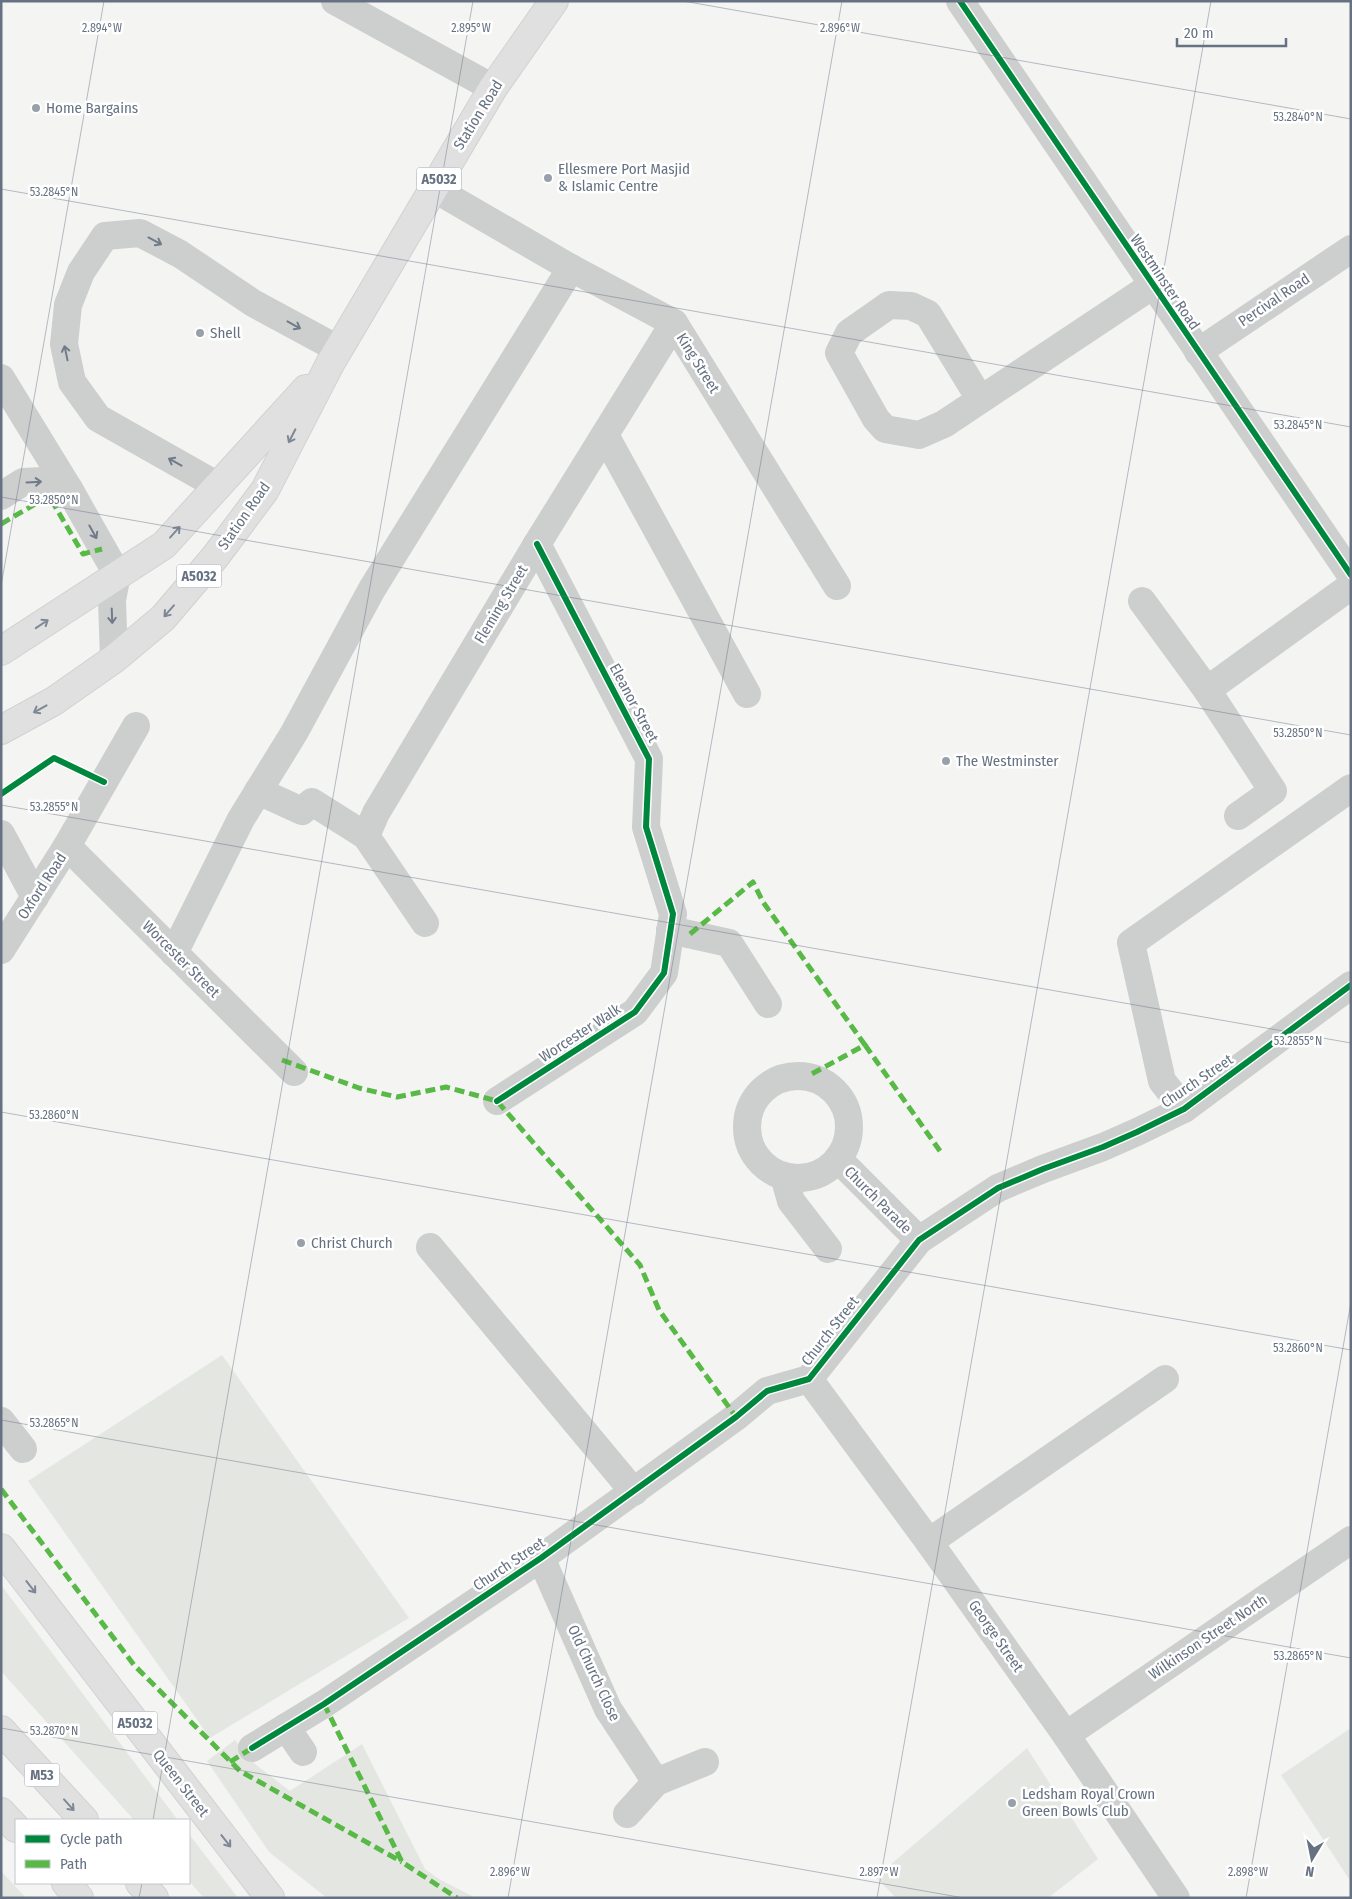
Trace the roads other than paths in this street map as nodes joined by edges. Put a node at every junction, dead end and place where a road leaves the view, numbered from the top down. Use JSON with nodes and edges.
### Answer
{"nodes":[{"id":1,"x":335,"y":1,"type":"edge"},
{"id":2,"x":554,"y":1,"type":"edge"},
{"id":3,"x":960,"y":1,"type":"edge"},
{"id":4,"x":493,"y":88,"type":"junction"},
{"id":5,"x":433,"y":188,"type":"junction"},
{"id":6,"x":1351,"y":249,"type":"edge"},
{"id":7,"x":571,"y":268,"type":"junction"},
{"id":8,"x":1153,"y":285,"type":"junction"},
{"id":9,"x":674,"y":324,"type":"junction"},
{"id":10,"x":1198,"y":352,"type":"junction"},
{"id":11,"x":334,"y":355,"type":"junction"},
{"id":12,"x":1,"y":378,"type":"edge"},
{"id":13,"x":980,"y":399,"type":"junction"},
{"id":14,"x":605,"y":434,"type":"junction"},
{"id":15,"x":218,"y":486,"type":"junction"},
{"id":16,"x":69,"y":489,"type":"junction"},
{"id":17,"x":1,"y":496,"type":"edge"},
{"id":18,"x":537,"y":544,"type":"junction"},
{"id":19,"x":117,"y":574,"type":"junction"},
{"id":20,"x":1351,"y":575,"type":"edge"},
{"id":21,"x":837,"y":586,"type":"dead end"},
{"id":22,"x":1351,"y":586,"type":"edge"},
{"id":23,"x":1142,"y":600,"type":"dead end"},
{"id":24,"x":1,"y":651,"type":"edge"},
{"id":25,"x":114,"y":659,"type":"junction"},
{"id":26,"x":1207,"y":690,"type":"junction"},
{"id":27,"x":747,"y":694,"type":"dead end"},
{"id":28,"x":136,"y":726,"type":"dead end"},
{"id":29,"x":1,"y":730,"type":"edge"},
{"id":30,"x":1351,"y":788,"type":"edge"},
{"id":31,"x":258,"y":791,"type":"junction"},
{"id":32,"x":1238,"y":816,"type":"dead end"},
{"id":33,"x":1,"y":834,"type":"edge"},
{"id":34,"x":366,"y":836,"type":"junction"},
{"id":35,"x":67,"y":846,"type":"junction"},
{"id":36,"x":34,"y":897,"type":"junction"},
{"id":37,"x":425,"y":923,"type":"dead end"},
{"id":38,"x":670,"y":930,"type":"junction"},
{"id":39,"x":2,"y":945,"type":"edge"},
{"id":40,"x":174,"y":953,"type":"junction"},
{"id":41,"x":664,"y":972,"type":"joint"},
{"id":42,"x":1351,"y":985,"type":"edge"},
{"id":43,"x":768,"y":1004,"type":"dead end"},
{"id":44,"x":294,"y":1072,"type":"dead end"},
{"id":45,"x":497,"y":1101,"type":"dead end"},
{"id":46,"x":1184,"y":1108,"type":"junction"},
{"id":47,"x":838,"y":1159,"type":"junction"},
{"id":48,"x":784,"y":1176,"type":"junction"},
{"id":49,"x":918,"y":1240,"type":"junction"},
{"id":50,"x":430,"y":1247,"type":"dead end"},
{"id":51,"x":828,"y":1250,"type":"dead end"},
{"id":52,"x":809,"y":1378,"type":"junction"},
{"id":53,"x":1165,"y":1379,"type":"dead end"},
{"id":54,"x":1,"y":1421,"type":"edge"},
{"id":55,"x":22,"y":1449,"type":"dead end"},
{"id":56,"x":634,"y":1492,"type":"junction"},
{"id":57,"x":1351,"y":1540,"type":"edge"},
{"id":58,"x":929,"y":1542,"type":"junction"},
{"id":59,"x":1,"y":1548,"type":"edge"},
{"id":60,"x":541,"y":1558,"type":"junction"},
{"id":61,"x":286,"y":1727,"type":"junction"},
{"id":62,"x":1,"y":1730,"type":"edge"},
{"id":63,"x":1066,"y":1735,"type":"junction"},
{"id":64,"x":252,"y":1748,"type":"dead end"},
{"id":65,"x":303,"y":1752,"type":"dead end"},
{"id":66,"x":705,"y":1762,"type":"dead end"},
{"id":67,"x":656,"y":1782,"type":"junction"},
{"id":68,"x":1,"y":1812,"type":"edge"},
{"id":69,"x":627,"y":1814,"type":"dead end"},
{"id":70,"x":83,"y":1819,"type":"edge"},
{"id":71,"x":15,"y":1827,"type":"edge"},
{"id":72,"x":67,"y":1884,"type":"edge"},
{"id":73,"x":141,"y":1884,"type":"edge"},
{"id":74,"x":79,"y":1898,"type":"edge"},
{"id":75,"x":154,"y":1898,"type":"edge"},
{"id":76,"x":270,"y":1898,"type":"edge"},
{"id":77,"x":1176,"y":1898,"type":"edge"}],
"edges":[{"from":1,"to":4,"type":"street"},
{"from":2,"to":4,"type":"main road","name":"Station Road","number":"A5032"},
{"from":3,"to":8,"type":"street","name":"Westminster Road"},
{"from":4,"to":5,"type":"main road","name":"Station Road","number":"A5032"},
{"from":5,"to":7,"type":"street","name":"King Street"},
{"from":5,"to":11,"type":"main road","name":"Station Road","number":"A5032"},
{"from":6,"to":10,"type":"street","name":"Percival Road"},
{"from":7,"to":9,"type":"street","name":"King Street"},
{"from":7,"to":31,"type":"street"},
{"from":8,"to":10,"type":"street","name":"Westminster Road"},
{"from":8,"to":13,"type":"street"},
{"from":9,"to":14,"type":"street","name":"Fleming Street"},
{"from":9,"to":21,"type":"street","name":"King Street"},
{"from":10,"to":20,"type":"street","name":"Westminster Road"},
{"from":11,"to":15,"type":"main road","name":"Station Road","number":"A5032"},
{"from":15,"to":11,"type":"street","one_way":true},
{"from":11,"to":25,"type":"main road","name":"Station Road","number":"A5032","one_way":true},
{"from":12,"to":16,"type":"street"},
{"from":13,"to":13,"type":"street"},
{"from":14,"to":18,"type":"street","name":"Fleming Street"},
{"from":14,"to":27,"type":"street"},
{"from":19,"to":15,"type":"main road","name":"Station Road","number":"A5032","one_way":true},
{"from":17,"to":16,"type":"street","one_way":true},
{"from":16,"to":19,"type":"street","one_way":true},
{"from":18,"to":34,"type":"street","name":"Fleming Street"},
{"from":18,"to":38,"type":"street","name":"Eleanor Street"},
{"from":24,"to":19,"type":"main road","name":"Station Road","number":"A5032","one_way":true},
{"from":19,"to":25,"type":"street","one_way":true},
{"from":22,"to":26,"type":"street"},
{"from":23,"to":26,"type":"street"},
{"from":25,"to":29,"type":"main road","name":"Station Road","number":"A5032","one_way":true},
{"from":26,"to":32,"type":"street"},
{"from":28,"to":35,"type":"street"},
{"from":30,"to":46,"type":"street"},
{"from":31,"to":34,"type":"street"},
{"from":31,"to":40,"type":"street"},
{"from":33,"to":36,"type":"street"},
{"from":34,"to":37,"type":"street"},
{"from":35,"to":36,"type":"street","name":"Oxford Road"},
{"from":35,"to":40,"type":"street","name":"Worcester Street"},
{"from":36,"to":39,"type":"street","name":"Oxford Road"},
{"from":38,"to":41,"type":"street","name":"Eleanor Street"},
{"from":38,"to":43,"type":"street"},
{"from":40,"to":44,"type":"street","name":"Worcester Street"},
{"from":41,"to":45,"type":"street","name":"Worcester Walk"},
{"from":42,"to":46,"type":"street","name":"Church Street"},
{"from":46,"to":49,"type":"street","name":"Church Street"},
{"from":47,"to":48,"type":"street","name":"Church Parade"},
{"from":47,"to":48,"type":"street","name":"Church Parade"},
{"from":47,"to":49,"type":"street","name":"Church Parade"},
{"from":48,"to":51,"type":"street"},
{"from":49,"to":52,"type":"street","name":"Church Street"},
{"from":50,"to":56,"type":"street"},
{"from":52,"to":56,"type":"street","name":"Church Street"},
{"from":52,"to":58,"type":"street","name":"George Street"},
{"from":53,"to":58,"type":"street"},
{"from":54,"to":55,"type":"street"},
{"from":56,"to":60,"type":"street","name":"Church Street"},
{"from":57,"to":63,"type":"street","name":"Wilkinson Street North"},
{"from":58,"to":63,"type":"street","name":"George Street"},
{"from":59,"to":76,"type":"main road","name":"Queen Street","number":"A5032","one_way":true},
{"from":60,"to":61,"type":"street","name":"Church Street"},
{"from":60,"to":67,"type":"street","name":"Old Church Close"},
{"from":61,"to":64,"type":"street","name":"Church Street"},
{"from":61,"to":65,"type":"street"},
{"from":62,"to":70,"type":"main road","number":"M53","one_way":true},
{"from":63,"to":77,"type":"street","name":"George Street"},
{"from":66,"to":67,"type":"street"},
{"from":67,"to":69,"type":"street"},
{"from":68,"to":71,"type":"main road"},
{"from":72,"to":74,"type":"main road"},
{"from":73,"to":75,"type":"main road"}]}
